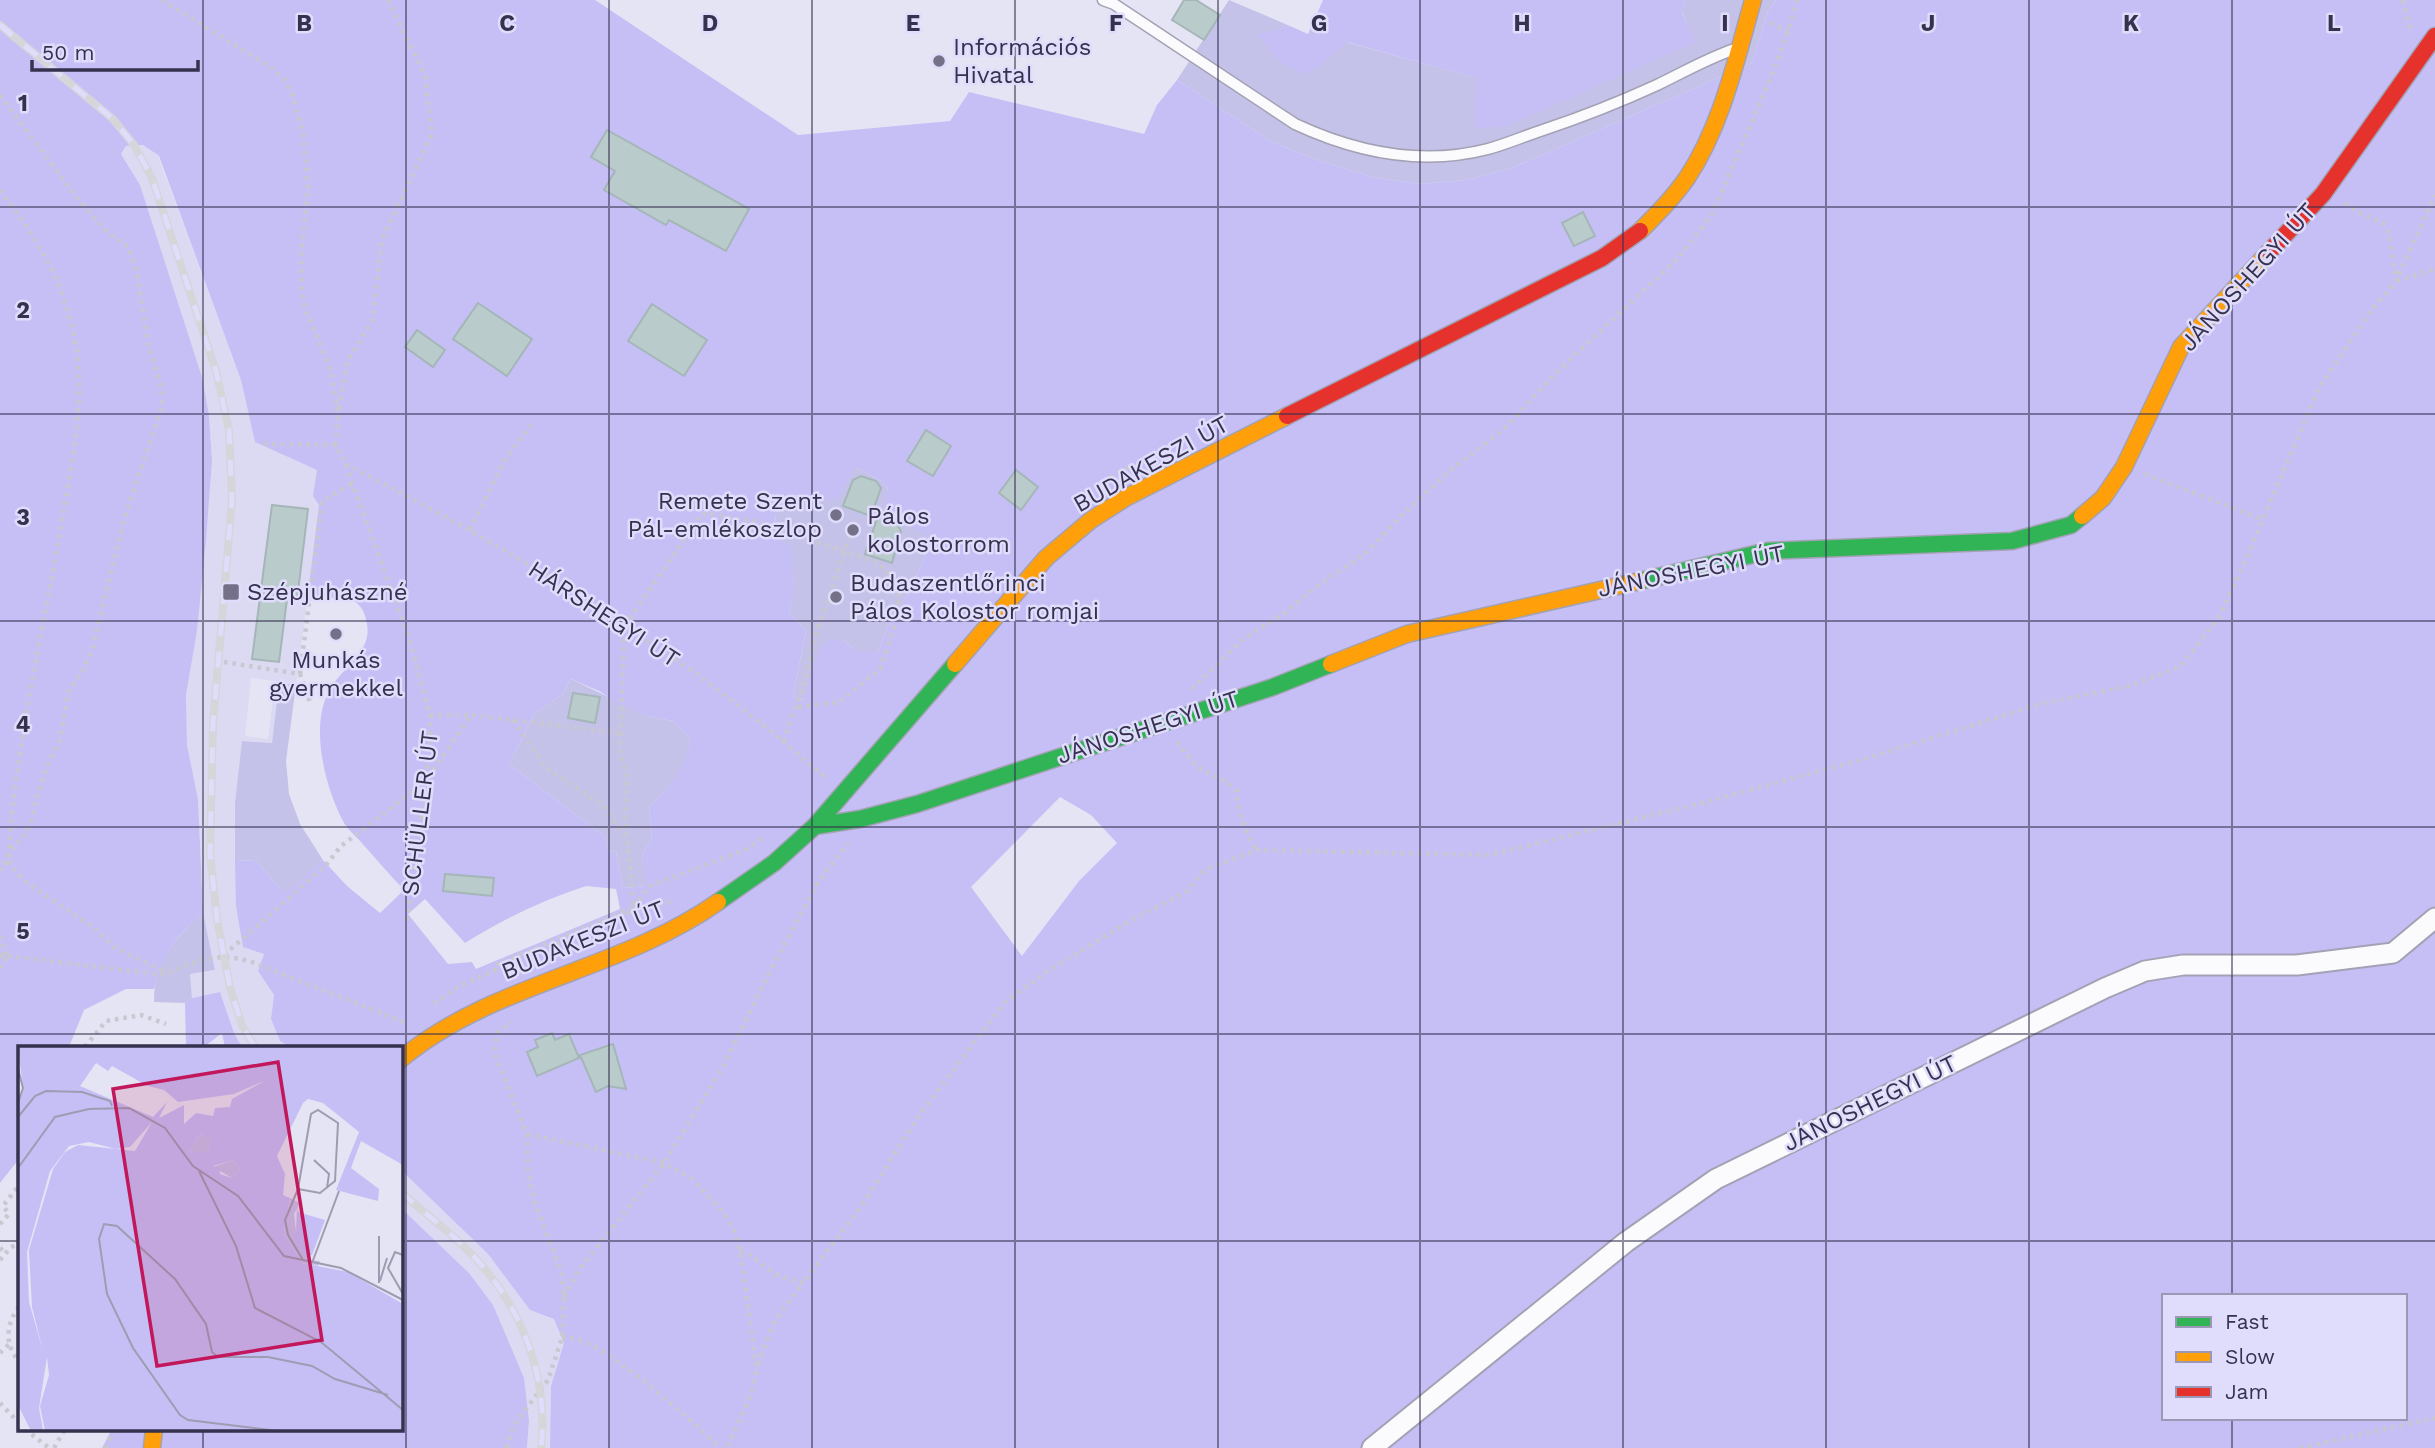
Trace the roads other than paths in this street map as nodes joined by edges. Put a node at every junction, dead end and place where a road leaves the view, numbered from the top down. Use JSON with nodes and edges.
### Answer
{"nodes":[{"id":1,"x":1103,"y":0,"type":"edge"},
{"id":2,"x":1115,"y":2,"type":"edge"},
{"id":3,"x":1751,"y":7,"type":"edge"},
{"id":4,"x":2435,"y":36,"type":"edge"},
{"id":5,"x":1739,"y":48,"type":"junction"},
{"id":6,"x":843,"y":793,"type":"junction"},
{"id":7,"x":860,"y":819,"type":"junction"},
{"id":8,"x":815,"y":825,"type":"junction"},
{"id":9,"x":2435,"y":918,"type":"edge"},
{"id":10,"x":402,"y":1058,"type":"edge"},
{"id":11,"x":154,"y":1430,"type":"edge"},
{"id":12,"x":152,"y":1448,"type":"edge"},
{"id":13,"x":1372,"y":1448,"type":"edge"}],
"edges":[{"from":1,"to":2,"type":"lane"},
{"from":2,"to":5,"type":"lane"},
{"from":3,"to":5,"type":"street","name":"BUDAKESZI ÚT"},
{"from":4,"to":7,"type":"street","name":"JÁNOSHEGYI ÚT"},
{"from":5,"to":6,"type":"street","name":"BUDAKESZI ÚT"},
{"from":6,"to":7,"type":"street"},
{"from":6,"to":8,"type":"street","name":"BUDAKESZI ÚT"},
{"from":7,"to":8,"type":"street","name":"JÁNOSHEGYI ÚT"},
{"from":8,"to":10,"type":"street","name":"BUDAKESZI ÚT"},
{"from":9,"to":13,"type":"street","name":"JÁNOSHEGYI ÚT"},
{"from":11,"to":12,"type":"street"}]}
